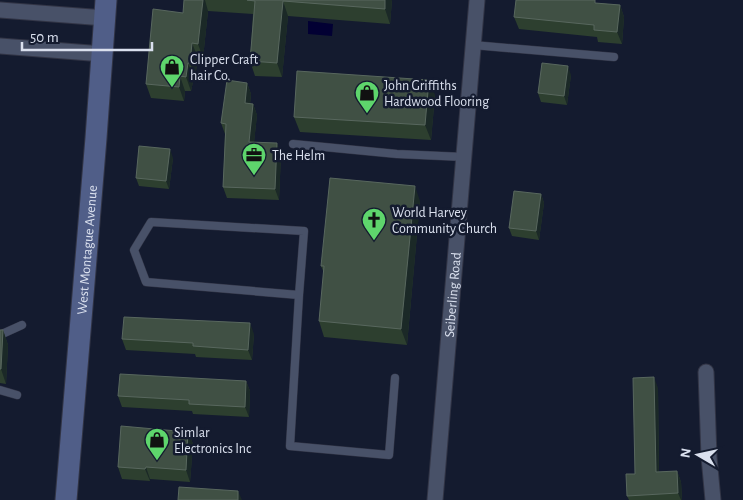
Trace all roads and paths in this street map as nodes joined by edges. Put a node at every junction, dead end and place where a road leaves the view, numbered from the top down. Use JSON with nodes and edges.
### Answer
{"nodes":[{"id":1,"x":477,"y":0,"type":"edge"},
{"id":2,"x":106,"y":9,"type":"edge"},
{"id":3,"x":0,"y":10,"type":"edge"},
{"id":4,"x":473,"y":45,"type":"junction"},
{"id":5,"x":0,"y":46,"type":"edge"},
{"id":6,"x":102,"y":54,"type":"junction"},
{"id":7,"x":614,"y":57,"type":"dead end"},
{"id":8,"x":293,"y":144,"type":"dead end"},
{"id":9,"x":464,"y":157,"type":"junction"},
{"id":10,"x":299,"y":295,"type":"junction"},
{"id":11,"x":22,"y":325,"type":"dead end"},
{"id":12,"x":0,"y":335,"type":"edge"},
{"id":13,"x":706,"y":372,"type":"dead end"},
{"id":14,"x":395,"y":378,"type":"dead end"},
{"id":15,"x":0,"y":390,"type":"edge"},
{"id":16,"x":17,"y":395,"type":"dead end"},
{"id":17,"x":66,"y":500,"type":"edge"},
{"id":18,"x":435,"y":500,"type":"edge"},
{"id":19,"x":713,"y":500,"type":"edge"}],
"edges":[{"from":1,"to":4,"type":"street","name":"Seiberling Road"},
{"from":2,"to":3,"type":"street"},
{"from":2,"to":6,"type":"main road","name":"West Montague Avenue"},
{"from":4,"to":7,"type":"lane"},
{"from":4,"to":9,"type":"street","name":"Seiberling Road"},
{"from":5,"to":6,"type":"street"},
{"from":6,"to":17,"type":"main road","name":"West Montague Avenue"},
{"from":8,"to":9,"type":"lane"},
{"from":9,"to":18,"type":"street","name":"Seiberling Road"},
{"from":10,"to":10,"type":"lane"},
{"from":10,"to":14,"type":"lane"},
{"from":11,"to":12,"type":"lane"},
{"from":13,"to":19,"type":"street"},
{"from":15,"to":16,"type":"lane"}]}
